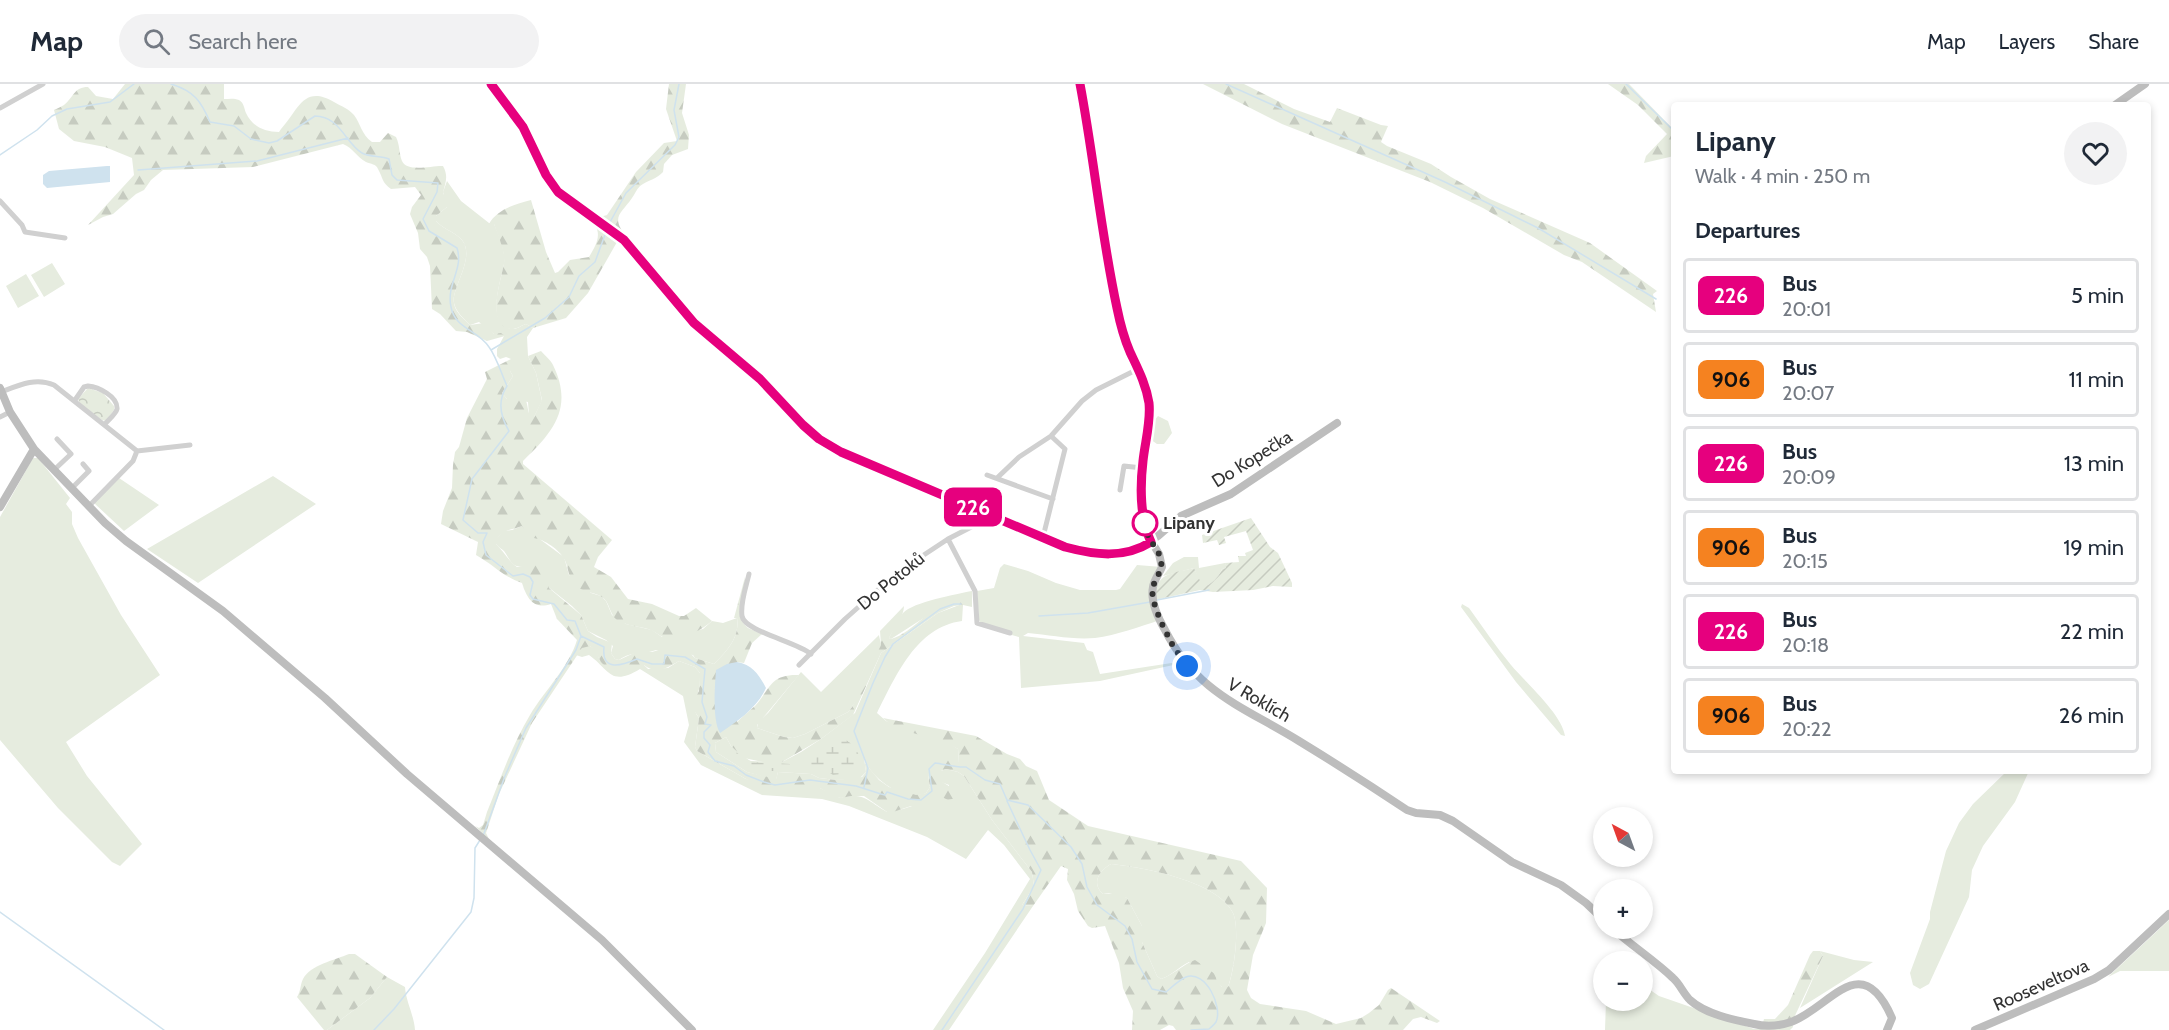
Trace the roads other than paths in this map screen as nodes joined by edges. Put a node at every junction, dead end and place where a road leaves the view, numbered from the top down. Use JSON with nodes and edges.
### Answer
{"nodes":[{"id":1,"x":43,"y":84,"type":"edge"},
{"id":2,"x":490,"y":84,"type":"edge"},
{"id":3,"x":1080,"y":84,"type":"edge"},
{"id":4,"x":2145,"y":84,"type":"edge"},
{"id":5,"x":2119,"y":102,"type":"edge"},
{"id":6,"x":0,"y":108,"type":"edge"},
{"id":7,"x":0,"y":201,"type":"edge"},
{"id":8,"x":65,"y":238,"type":"dead end"},
{"id":9,"x":1138,"y":369,"type":"junction"},
{"id":10,"x":1,"y":390,"type":"edge"},
{"id":11,"x":75,"y":400,"type":"junction"},
{"id":12,"x":10,"y":412,"type":"junction"},
{"id":13,"x":0,"y":417,"type":"edge"},
{"id":14,"x":1337,"y":423,"type":"dead end"},
{"id":15,"x":105,"y":424,"type":"junction"},
{"id":16,"x":1051,"y":436,"type":"junction"},
{"id":17,"x":57,"y":439,"type":"dead end"},
{"id":18,"x":190,"y":445,"type":"dead end"},
{"id":19,"x":34,"y":449,"type":"junction"},
{"id":20,"x":137,"y":451,"type":"junction"},
{"id":21,"x":83,"y":464,"type":"dead end"},
{"id":22,"x":1142,"y":468,"type":"junction"},
{"id":23,"x":54,"y":470,"type":"junction"},
{"id":24,"x":987,"y":475,"type":"dead end"},
{"id":25,"x":997,"y":478,"type":"junction"},
{"id":26,"x":71,"y":489,"type":"junction"},
{"id":27,"x":1120,"y":490,"type":"dead end"},
{"id":28,"x":1053,"y":499,"type":"junction"},
{"id":29,"x":0,"y":507,"type":"edge"},
{"id":30,"x":88,"y":507,"type":"junction"},
{"id":31,"x":996,"y":518,"type":"junction"},
{"id":32,"x":1043,"y":537,"type":"junction"},
{"id":33,"x":948,"y":539,"type":"junction"},
{"id":34,"x":1151,"y":542,"type":"junction"},
{"id":35,"x":749,"y":574,"type":"dead end"},
{"id":36,"x":1010,"y":633,"type":"dead end"},
{"id":37,"x":811,"y":654,"type":"junction"},
{"id":38,"x":799,"y":665,"type":"dead end"},
{"id":39,"x":1593,"y":910,"type":"edge"},
{"id":40,"x":2169,"y":914,"type":"edge"},
{"id":41,"x":1625,"y":939,"type":"edge"},
{"id":42,"x":692,"y":1030,"type":"edge"},
{"id":43,"x":1887,"y":1030,"type":"edge"},
{"id":44,"x":1975,"y":1030,"type":"edge"}],
"edges":[{"from":1,"to":6,"type":"street"},
{"from":2,"to":31,"type":"street","name":"Do Kopečka"},
{"from":3,"to":9,"type":"street","name":"V Roklích"},
{"from":4,"to":5,"type":"street"},
{"from":7,"to":8,"type":"street"},
{"from":9,"to":16,"type":"street"},
{"from":9,"to":22,"type":"street","name":"V Roklích"},
{"from":10,"to":11,"type":"street"},
{"from":10,"to":12,"type":"street"},
{"from":11,"to":15,"type":"street"},
{"from":11,"to":15,"type":"street"},
{"from":12,"to":13,"type":"street"},
{"from":12,"to":19,"type":"street"},
{"from":14,"to":34,"type":"street","name":"Do Kopečka"},
{"from":15,"to":20,"type":"street"},
{"from":16,"to":25,"type":"street"},
{"from":16,"to":28,"type":"street"},
{"from":17,"to":23,"type":"street"},
{"from":18,"to":20,"type":"street"},
{"from":19,"to":23,"type":"street"},
{"from":19,"to":29,"type":"street"},
{"from":20,"to":30,"type":"street"},
{"from":21,"to":26,"type":"street"},
{"from":22,"to":27,"type":"street"},
{"from":22,"to":34,"type":"street","name":"V Roklích"},
{"from":23,"to":26,"type":"street"},
{"from":24,"to":25,"type":"street"},
{"from":25,"to":28,"type":"street"},
{"from":26,"to":30,"type":"street"},
{"from":28,"to":32,"type":"street"},
{"from":30,"to":42,"type":"street"},
{"from":31,"to":32,"type":"street","name":"Do Kopečka"},
{"from":31,"to":33,"type":"street","name":"Do Potoků"},
{"from":32,"to":34,"type":"street","name":"Do Kopečka"},
{"from":33,"to":36,"type":"street"},
{"from":33,"to":37,"type":"street","name":"Do Potoků"},
{"from":34,"to":39,"type":"street","name":"V Roklích"},
{"from":35,"to":37,"type":"street"},
{"from":37,"to":38,"type":"street","name":"Do Potoků"},
{"from":40,"to":44,"type":"street","name":"Rooseveltova"},
{"from":41,"to":43,"type":"street"}]}
